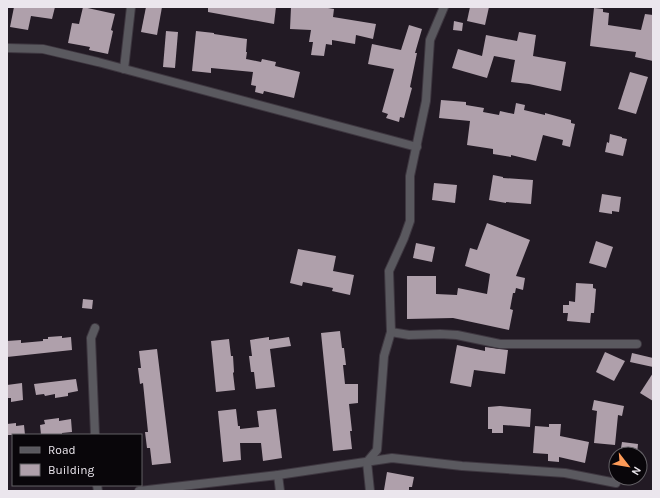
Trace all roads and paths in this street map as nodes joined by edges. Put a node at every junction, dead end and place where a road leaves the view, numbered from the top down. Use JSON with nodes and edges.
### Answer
{"nodes":[{"id":1,"x":131,"y":7,"type":"edge"},
{"id":2,"x":444,"y":7,"type":"edge"},
{"id":3,"x":7,"y":48,"type":"edge"},
{"id":4,"x":124,"y":69,"type":"junction"},
{"id":5,"x":417,"y":147,"type":"junction"},
{"id":6,"x":95,"y":328,"type":"dead end"},
{"id":7,"x":391,"y":332,"type":"junction"},
{"id":8,"x":637,"y":344,"type":"dead end"},
{"id":9,"x":95,"y":434,"type":"edge"},
{"id":10,"x":367,"y":462,"type":"junction"},
{"id":11,"x":278,"y":475,"type":"junction"},
{"id":12,"x":608,"y":481,"type":"edge"},
{"id":13,"x":139,"y":491,"type":"edge"},
{"id":14,"x":280,"y":491,"type":"edge"},
{"id":15,"x":370,"y":491,"type":"edge"}],
"edges":[{"from":1,"to":4,"type":"street"},
{"from":2,"to":5,"type":"street"},
{"from":3,"to":4,"type":"street"},
{"from":4,"to":5,"type":"street"},
{"from":5,"to":7,"type":"street"},
{"from":6,"to":9,"type":"street"},
{"from":7,"to":8,"type":"street"},
{"from":7,"to":10,"type":"street"},
{"from":10,"to":11,"type":"street"},
{"from":10,"to":12,"type":"street"},
{"from":10,"to":15,"type":"street"},
{"from":11,"to":13,"type":"street"},
{"from":11,"to":14,"type":"street"}]}
